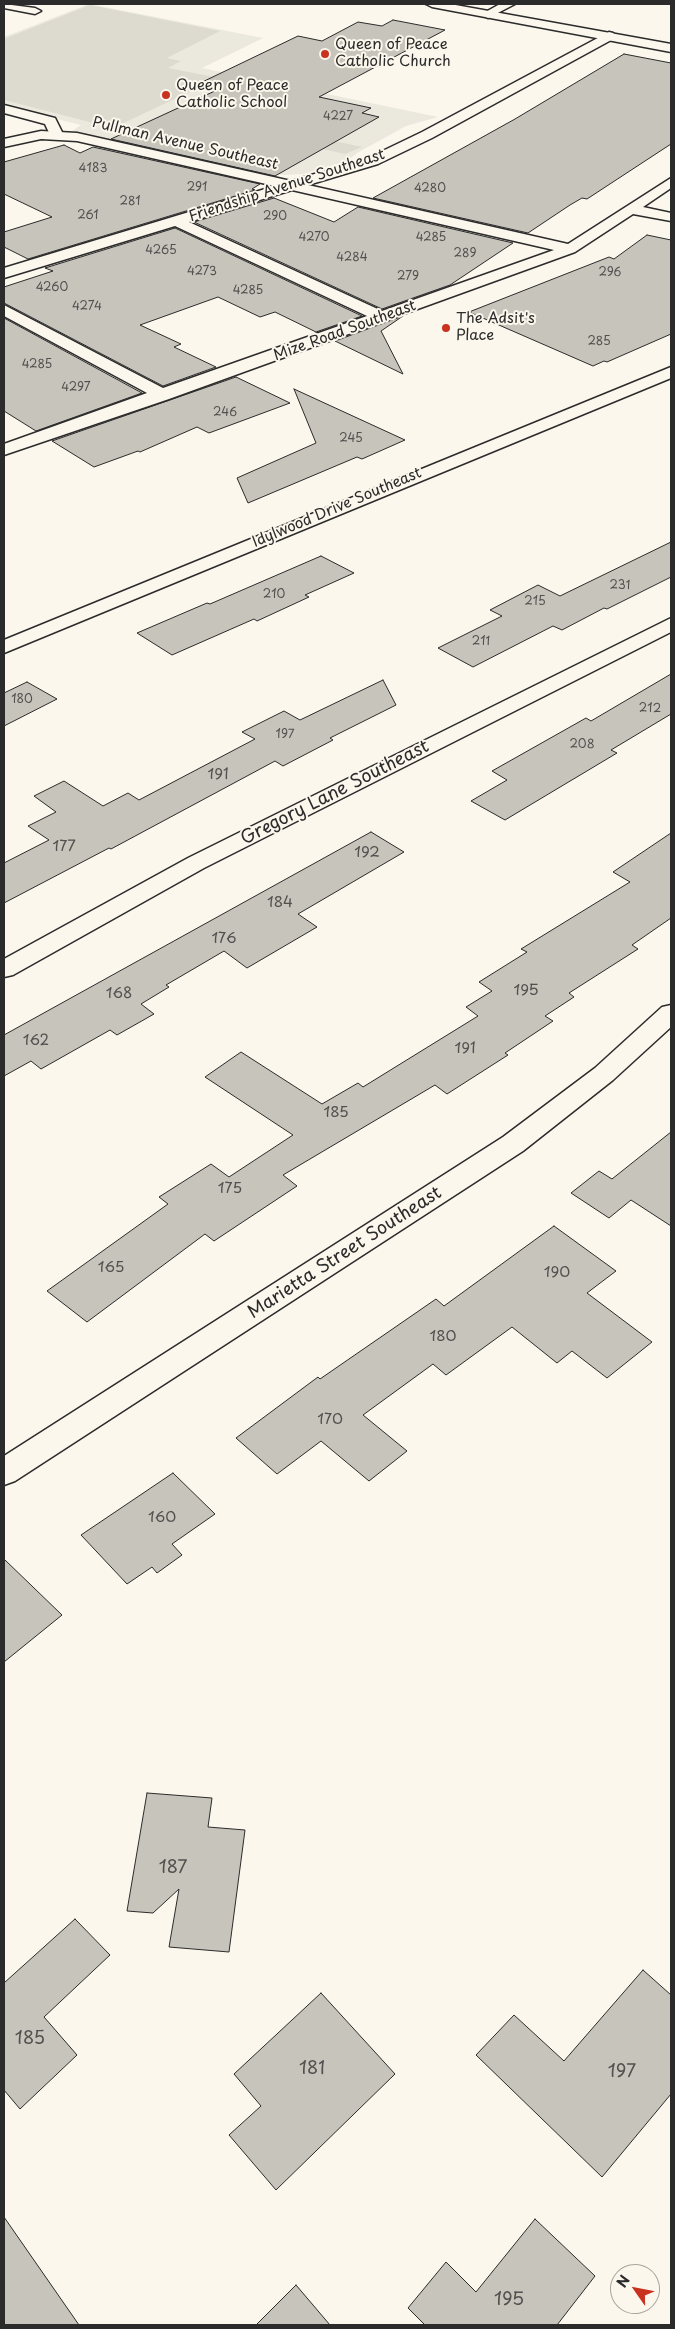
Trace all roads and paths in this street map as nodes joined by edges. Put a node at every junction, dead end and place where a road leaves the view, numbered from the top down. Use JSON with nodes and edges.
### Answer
{"nodes":[{"id":1,"x":432,"y":4,"type":"edge"},
{"id":2,"x":509,"y":4,"type":"edge"},
{"id":3,"x":4,"y":5,"type":"edge"},
{"id":4,"x":35,"y":11,"type":"dead end"},
{"id":5,"x":488,"y":14,"type":"junction"},
{"id":6,"x":609,"y":36,"type":"junction"},
{"id":7,"x":671,"y":48,"type":"edge"},
{"id":8,"x":4,"y":109,"type":"edge"},
{"id":9,"x":56,"y":134,"type":"junction"},
{"id":10,"x":4,"y":143,"type":"edge"},
{"id":11,"x":671,"y":182,"type":"edge"},
{"id":12,"x":296,"y":186,"type":"junction"},
{"id":13,"x":631,"y":209,"type":"junction"},
{"id":14,"x":671,"y":217,"type":"edge"},
{"id":15,"x":176,"y":221,"type":"junction"},
{"id":16,"x":570,"y":250,"type":"junction"},
{"id":17,"x":4,"y":272,"type":"edge"},
{"id":18,"x":4,"y":310,"type":"edge"},
{"id":19,"x":383,"y":317,"type":"junction"},
{"id":20,"x":671,"y":372,"type":"edge"},
{"id":21,"x":163,"y":395,"type":"junction"},
{"id":22,"x":4,"y":450,"type":"edge"},
{"id":23,"x":671,"y":624,"type":"edge"},
{"id":24,"x":4,"y":647,"type":"edge"},
{"id":25,"x":4,"y":969,"type":"edge"},
{"id":26,"x":671,"y":1013,"type":"edge"},
{"id":27,"x":4,"y":1472,"type":"edge"}],
"edges":[{"from":1,"to":5,"type":"street"},
{"from":2,"to":5,"type":"street"},
{"from":3,"to":4,"type":"street"},
{"from":5,"to":6,"type":"street"},
{"from":6,"to":7,"type":"street"},
{"from":6,"to":12,"type":"street","name":"Friendship Avenue Southeast"},
{"from":8,"to":9,"type":"street"},
{"from":9,"to":10,"type":"street","name":"Pullman Avenue Southeast"},
{"from":9,"to":12,"type":"street","name":"Pullman Avenue Southeast"},
{"from":11,"to":13,"type":"street","name":"Mize Road Southeast"},
{"from":12,"to":15,"type":"street","name":"Friendship Avenue Southeast"},
{"from":12,"to":16,"type":"street","name":"Pullman Avenue Southeast"},
{"from":13,"to":14,"type":"street"},
{"from":13,"to":16,"type":"street","name":"Mize Road Southeast"},
{"from":15,"to":17,"type":"street","name":"Friendship Avenue Southeast"},
{"from":15,"to":19,"type":"street"},
{"from":16,"to":19,"type":"street","name":"Mize Road Southeast"},
{"from":18,"to":21,"type":"street"},
{"from":19,"to":21,"type":"street","name":"Mize Road Southeast"},
{"from":20,"to":24,"type":"street","name":"Idylwood Drive Southeast"},
{"from":21,"to":22,"type":"street","name":"Mize Road Southeast"},
{"from":23,"to":25,"type":"street","name":"Gregory Lane Southeast"},
{"from":26,"to":27,"type":"street","name":"Marietta Street Southeast"}]}
